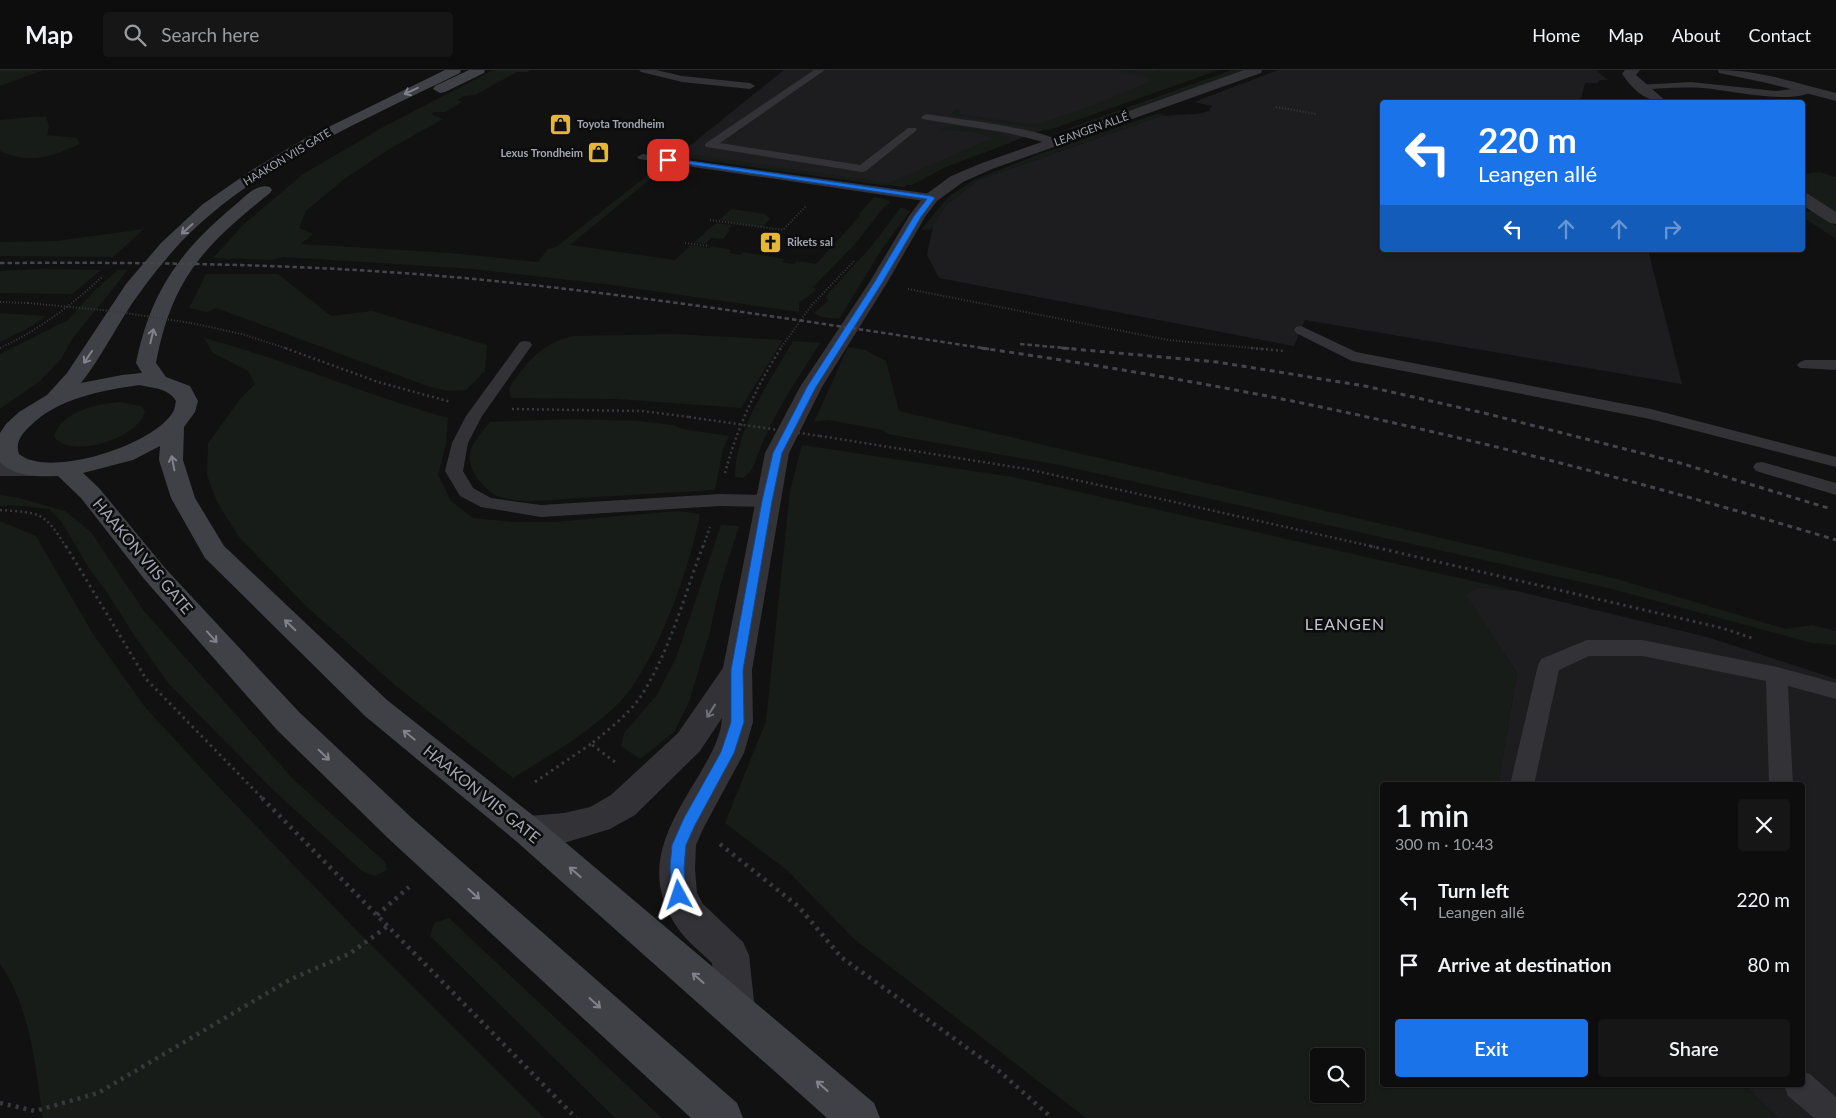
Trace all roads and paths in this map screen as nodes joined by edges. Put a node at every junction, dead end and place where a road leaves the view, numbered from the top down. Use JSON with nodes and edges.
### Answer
{"nodes":[{"id":1,"x":455,"y":70,"type":"edge"},
{"id":2,"x":479,"y":70,"type":"edge"},
{"id":3,"x":644,"y":70,"type":"edge"},
{"id":4,"x":820,"y":70,"type":"edge"},
{"id":5,"x":1256,"y":70,"type":"edge"},
{"id":6,"x":1634,"y":70,"type":"edge"},
{"id":7,"x":1724,"y":70,"type":"edge"},
{"id":8,"x":750,"y":86,"type":"dead end"},
{"id":9,"x":1640,"y":87,"type":"junction"},
{"id":10,"x":1774,"y":90,"type":"dead end"},
{"id":11,"x":1786,"y":94,"type":"junction"},
{"id":12,"x":1805,"y":95,"type":"junction"},
{"id":13,"x":1836,"y":98,"type":"edge"},
{"id":14,"x":1658,"y":100,"type":"edge"},
{"id":15,"x":1276,"y":107,"type":"dead end"},
{"id":16,"x":1316,"y":114,"type":"dead end"},
{"id":17,"x":926,"y":117,"type":"dead end"},
{"id":18,"x":912,"y":130,"type":"dead end"},
{"id":19,"x":1055,"y":142,"type":"junction"},
{"id":20,"x":320,"y":152,"type":"dead end"},
{"id":21,"x":688,"y":153,"type":"dead end"},
{"id":22,"x":643,"y":157,"type":"dead end"},
{"id":23,"x":673,"y":161,"type":"junction"},
{"id":24,"x":801,"y":179,"type":"junction"},
{"id":25,"x":276,"y":181,"type":"dead end"},
{"id":26,"x":787,"y":188,"type":"dead end"},
{"id":27,"x":931,"y":198,"type":"junction"},
{"id":28,"x":1805,"y":200,"type":"edge"},
{"id":29,"x":810,"y":202,"type":"dead end"},
{"id":30,"x":1836,"y":219,"type":"edge"},
{"id":31,"x":710,"y":220,"type":"dead end"},
{"id":32,"x":685,"y":243,"type":"dead end"},
{"id":33,"x":709,"y":246,"type":"dead end"},
{"id":34,"x":878,"y":283,"type":"junction"},
{"id":35,"x":0,"y":302,"type":"edge"},
{"id":36,"x":46,"y":324,"type":"dead end"},
{"id":37,"x":1301,"y":330,"type":"dead end"},
{"id":38,"x":525,"y":345,"type":"dead end"},
{"id":39,"x":0,"y":348,"type":"edge"},
{"id":40,"x":1292,"y":351,"type":"dead end"},
{"id":41,"x":1805,"y":365,"type":"dead end"},
{"id":42,"x":1836,"y":365,"type":"edge"},
{"id":43,"x":158,"y":381,"type":"junction"},
{"id":44,"x":55,"y":399,"type":"junction"},
{"id":45,"x":480,"y":407,"type":"junction"},
{"id":46,"x":10,"y":426,"type":"edge"},
{"id":47,"x":173,"y":427,"type":"junction"},
{"id":48,"x":1836,"y":462,"type":"edge"},
{"id":49,"x":1762,"y":467,"type":"dead end"},
{"id":50,"x":0,"y":469,"type":"edge"},
{"id":51,"x":51,"y":469,"type":"junction"},
{"id":52,"x":1836,"y":489,"type":"edge"},
{"id":53,"x":767,"y":501,"type":"junction"},
{"id":54,"x":0,"y":510,"type":"edge"},
{"id":55,"x":1757,"y":640,"type":"dead end"},
{"id":56,"x":737,"y":670,"type":"junction"},
{"id":57,"x":1777,"y":675,"type":"junction"},
{"id":58,"x":1836,"y":691,"type":"edge"},
{"id":59,"x":591,"y":744,"type":"dead end"},
{"id":60,"x":535,"y":782,"type":"dead end"},
{"id":61,"x":1523,"y":782,"type":"edge"},
{"id":62,"x":1781,"y":782,"type":"edge"},
{"id":63,"x":528,"y":831,"type":"junction"},
{"id":64,"x":718,"y":843,"type":"dead end"},
{"id":65,"x":414,"y":882,"type":"dead end"},
{"id":66,"x":377,"y":915,"type":"junction"},
{"id":67,"x":388,"y":926,"type":"junction"},
{"id":68,"x":735,"y":1010,"type":"junction"},
{"id":69,"x":1801,"y":1087,"type":"edge"},
{"id":70,"x":0,"y":1103,"type":"edge"},
{"id":71,"x":1836,"y":1116,"type":"edge"},
{"id":72,"x":576,"y":1118,"type":"edge"},
{"id":73,"x":722,"y":1118,"type":"edge"},
{"id":74,"x":859,"y":1118,"type":"edge"},
{"id":75,"x":1052,"y":1118,"type":"edge"}],
"edges":[{"from":1,"to":44,"type":"main road","name":"HAAKON VIIS GATE","one_way":true},
{"from":2,"to":20,"type":"main road","name":"HAAKON VIIS GATE"},
{"from":3,"to":8,"type":"lane"},
{"from":4,"to":18,"type":"lane"},
{"from":5,"to":19,"type":"street","name":"LEANGEN ALLÉ"},
{"from":6,"to":9,"type":"street"},
{"from":7,"to":12,"type":"street"},
{"from":9,"to":11,"type":"lane"},
{"from":9,"to":14,"type":"street"},
{"from":10,"to":11,"type":"lane"},
{"from":11,"to":12,"type":"lane"},
{"from":12,"to":13,"type":"street"},
{"from":15,"to":16,"type":"path"},
{"from":17,"to":19,"type":"lane"},
{"from":19,"to":27,"type":"street","name":"LEANGEN ALLÉ"},
{"from":21,"to":23,"type":"lane"},
{"from":22,"to":23,"type":"lane"},
{"from":23,"to":24,"type":"lane"},
{"from":24,"to":26,"type":"lane"},
{"from":24,"to":27,"type":"lane"},
{"from":43,"to":25,"type":"main road","name":"HAAKON VIIS GATE","one_way":true},
{"from":27,"to":34,"type":"street","name":"LEANGEN ALLÉ"},
{"from":28,"to":30,"type":"street"},
{"from":29,"to":31,"type":"path"},
{"from":32,"to":33,"type":"path"},
{"from":34,"to":40,"type":"path"},
{"from":34,"to":53,"type":"street","name":"LEANGEN ALLÉ"},
{"from":35,"to":45,"type":"path","bridge":true},
{"from":36,"to":39,"type":"path"},
{"from":37,"to":48,"type":"lane"},
{"from":38,"to":45,"type":"lane"},
{"from":41,"to":42,"type":"lane"},
{"from":43,"to":44,"type":"main road"},
{"from":43,"to":47,"type":"main road"},
{"from":44,"to":46,"type":"main road"},
{"from":45,"to":53,"type":"lane"},
{"from":45,"to":55,"type":"path","bridge":true},
{"from":46,"to":51,"type":"main road"},
{"from":47,"to":51,"type":"main road"},
{"from":63,"to":47,"type":"main road","name":"HAAKON VIIS GATE","one_way":true},
{"from":49,"to":52,"type":"lane"},
{"from":50,"to":51,"type":"street"},
{"from":51,"to":73,"type":"main road","name":"HAAKON VIIS GATE","one_way":true},
{"from":53,"to":56,"type":"street","name":"LEANGEN ALLÉ"},
{"from":54,"to":66,"type":"path"},
{"from":56,"to":63,"type":"street","name":"LEANGEN ALLÉ","one_way":true},
{"from":56,"to":68,"type":"street","name":"LEANGEN ALLÉ"},
{"from":57,"to":58,"type":"lane"},
{"from":57,"to":61,"type":"lane"},
{"from":57,"to":62,"type":"lane"},
{"from":59,"to":60,"type":"path"},
{"from":68,"to":63,"type":"main road","name":"HAAKON VIIS GATE","one_way":true},
{"from":64,"to":75,"type":"path"},
{"from":65,"to":66,"type":"path"},
{"from":66,"to":67,"type":"path"},
{"from":67,"to":70,"type":"path"},
{"from":67,"to":72,"type":"path"},
{"from":74,"to":68,"type":"main road","name":"HAAKON VIIS GATE","one_way":true},
{"from":69,"to":71,"type":"lane"}]}
